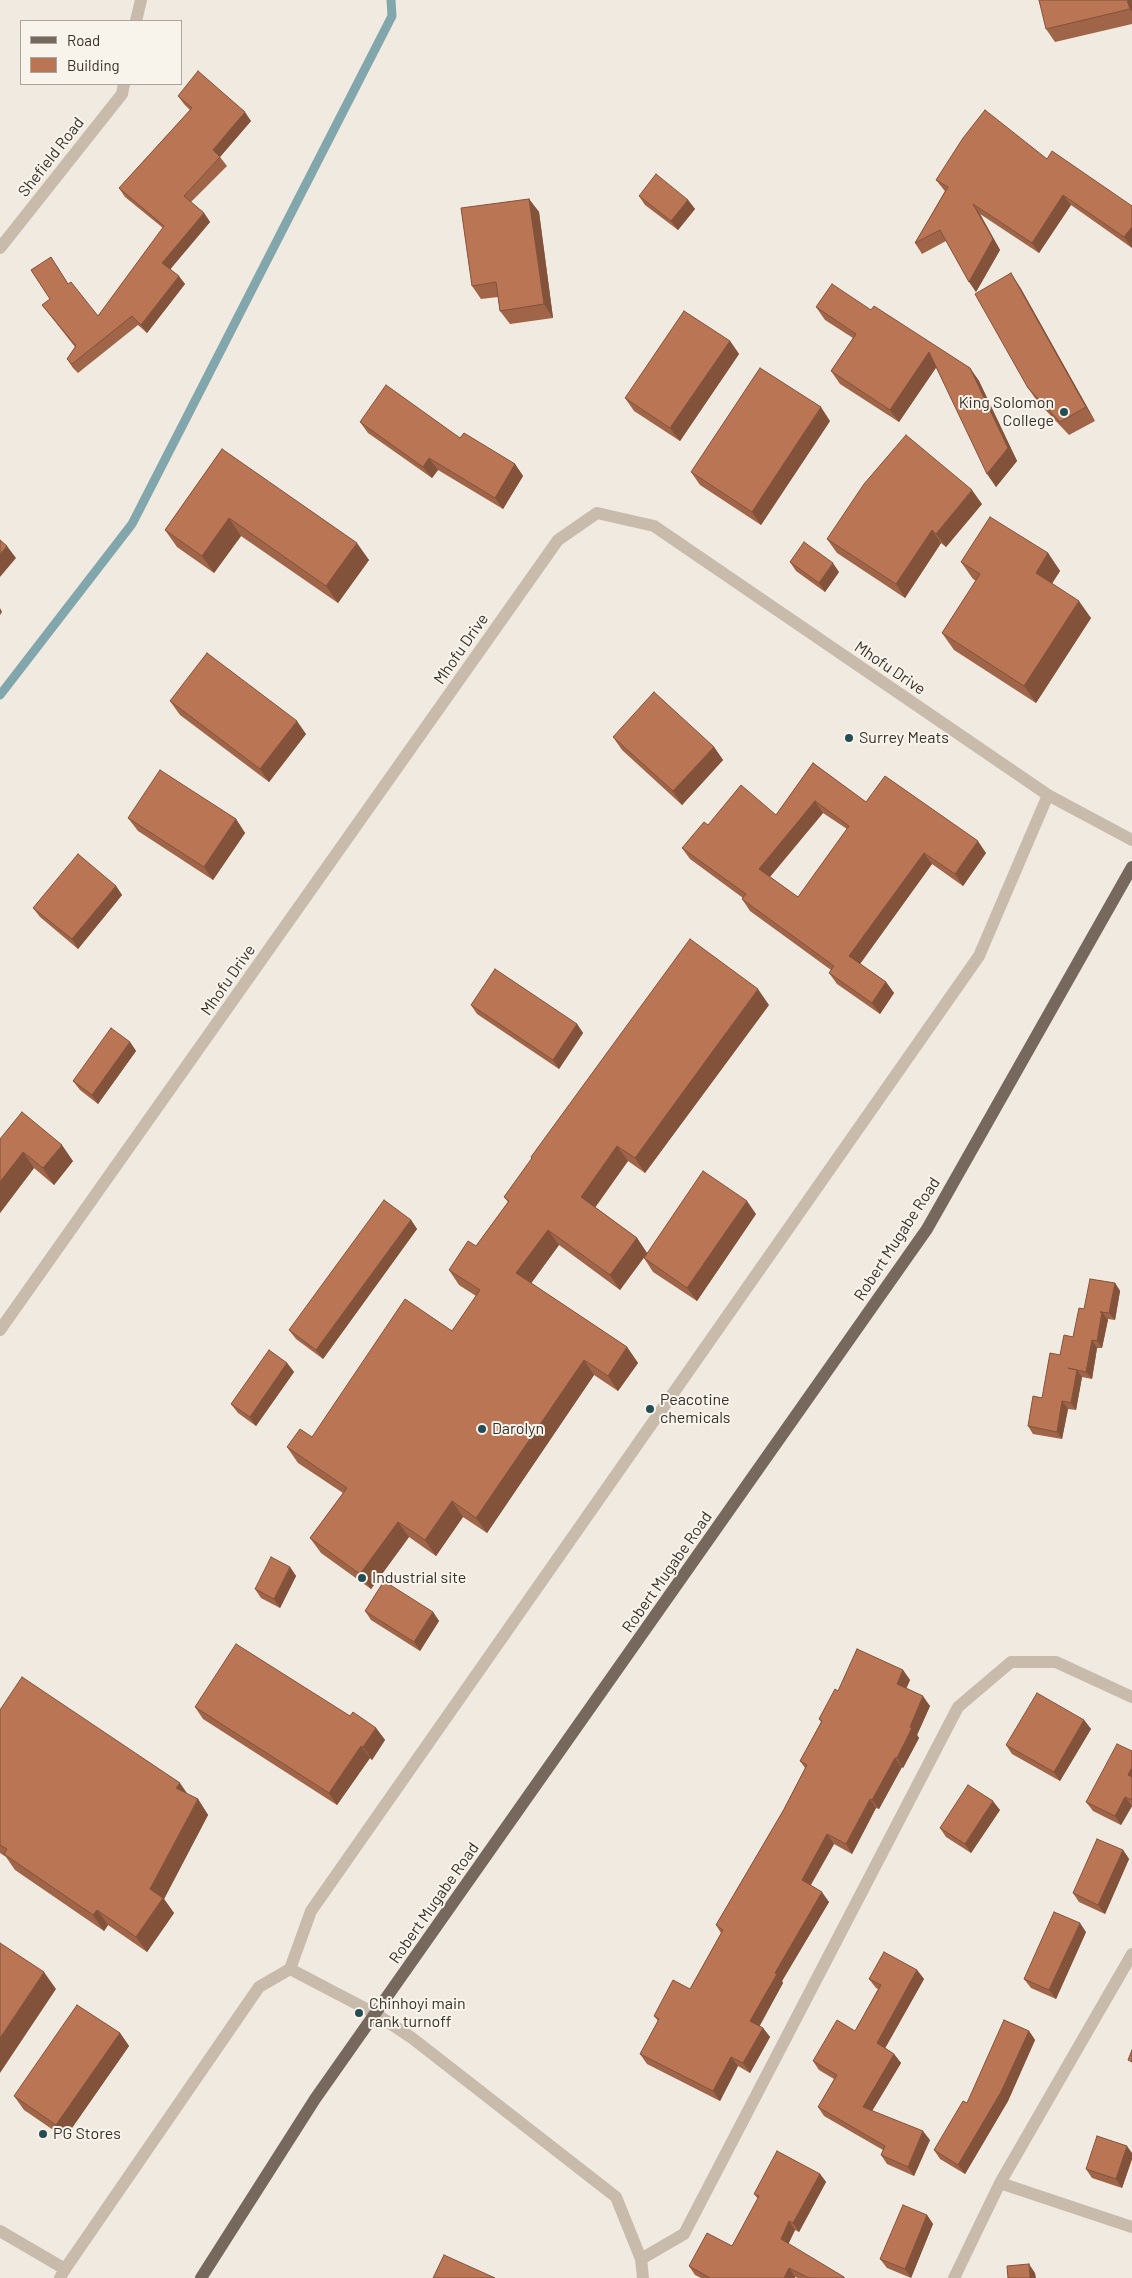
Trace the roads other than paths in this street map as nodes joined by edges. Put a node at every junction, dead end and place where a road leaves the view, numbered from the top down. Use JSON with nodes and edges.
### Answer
{"nodes":[{"id":1,"x":140,"y":0,"type":"edge"},
{"id":2,"x":136,"y":20,"type":"edge"},
{"id":3,"x":124,"y":85,"type":"edge"},
{"id":4,"x":0,"y":248,"type":"edge"},
{"id":5,"x":1048,"y":795,"type":"junction"},
{"id":6,"x":1132,"y":840,"type":"edge"},
{"id":7,"x":1132,"y":867,"type":"edge"},
{"id":8,"x":0,"y":1330,"type":"edge"},
{"id":9,"x":1132,"y":1697,"type":"edge"},
{"id":10,"x":1132,"y":1954,"type":"edge"},
{"id":11,"x":290,"y":1969,"type":"junction"},
{"id":12,"x":1126,"y":1978,"type":"edge"},
{"id":13,"x":376,"y":2014,"type":"junction"},
{"id":14,"x":1000,"y":2183,"type":"junction"},
{"id":15,"x":1132,"y":2227,"type":"edge"},
{"id":16,"x":0,"y":2231,"type":"edge"},
{"id":17,"x":641,"y":2259,"type":"junction"},
{"id":18,"x":62,"y":2273,"type":"edge"},
{"id":19,"x":201,"y":2278,"type":"edge"},
{"id":20,"x":643,"y":2278,"type":"edge"},
{"id":21,"x":954,"y":2278,"type":"edge"}],
"edges":[{"from":1,"to":2,"type":"street"},
{"from":3,"to":4,"type":"street","name":"Shefield Road"},
{"from":5,"to":6,"type":"street","name":"Mhofu Drive"},
{"from":5,"to":8,"type":"street","name":"Mhofu Drive"},
{"from":5,"to":11,"type":"street"},
{"from":7,"to":13,"type":"main road","name":"Robert Mugabe Road"},
{"from":9,"to":17,"type":"street"},
{"from":10,"to":12,"type":"street"},
{"from":11,"to":13,"type":"street"},
{"from":11,"to":18,"type":"street"},
{"from":12,"to":14,"type":"street"},
{"from":13,"to":17,"type":"street"},
{"from":13,"to":19,"type":"main road","name":"Robert Mugabe Road"},
{"from":14,"to":15,"type":"street"},
{"from":14,"to":21,"type":"street"},
{"from":16,"to":18,"type":"street"},
{"from":17,"to":20,"type":"street"}]}
